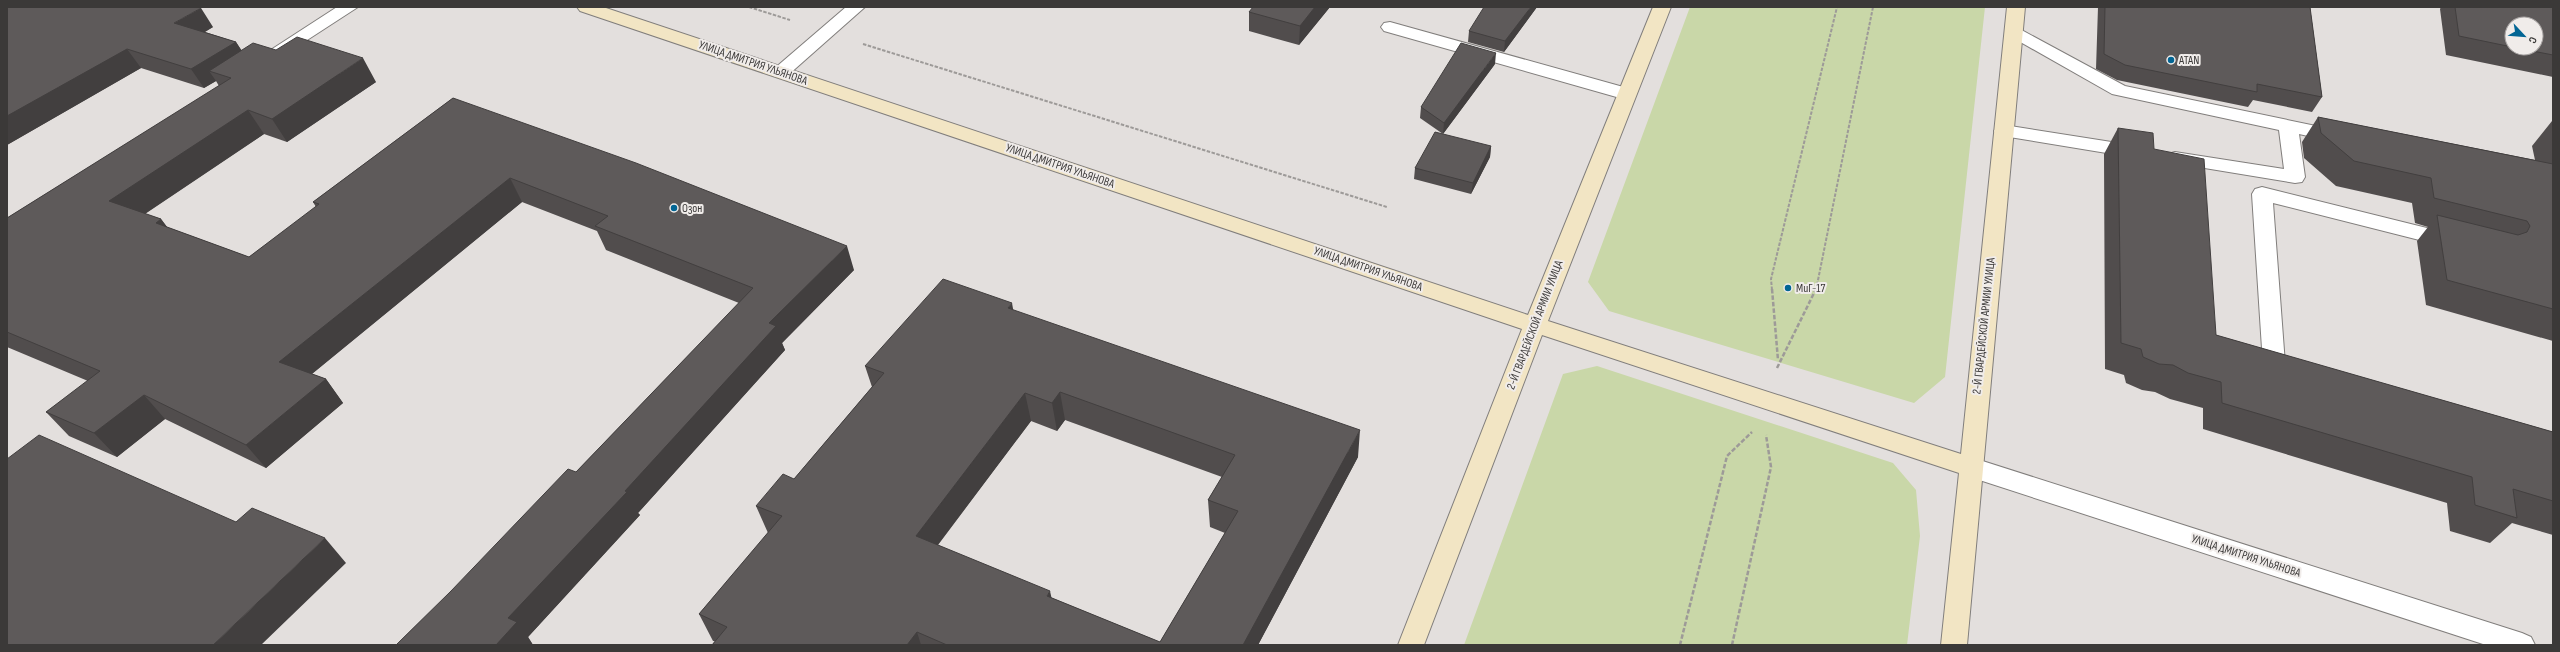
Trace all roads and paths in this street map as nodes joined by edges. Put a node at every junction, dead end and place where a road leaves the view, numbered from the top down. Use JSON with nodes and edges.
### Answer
{"nodes":[{"id":1,"x":348,"y":7,"type":"edge"},
{"id":2,"x":586,"y":7,"type":"edge"},
{"id":3,"x":749,"y":7,"type":"edge"},
{"id":4,"x":856,"y":7,"type":"edge"},
{"id":5,"x":1662,"y":7,"type":"edge"},
{"id":6,"x":1837,"y":7,"type":"edge"},
{"id":7,"x":1873,"y":7,"type":"edge"},
{"id":8,"x":2016,"y":7,"type":"edge"},
{"id":9,"x":1390,"y":27,"type":"dead end"},
{"id":10,"x":2014,"y":31,"type":"junction"},
{"id":11,"x":827,"y":32,"type":"junction"},
{"id":12,"x":262,"y":62,"type":"edge"},
{"id":13,"x":780,"y":72,"type":"junction"},
{"id":14,"x":1627,"y":94,"type":"junction"},
{"id":15,"x":2288,"y":126,"type":"junction"},
{"id":16,"x":2004,"y":131,"type":"junction"},
{"id":17,"x":2355,"y":140,"type":"edge"},
{"id":18,"x":1387,"y":206,"type":"dead end"},
{"id":19,"x":2467,"y":244,"type":"edge"},
{"id":20,"x":1535,"y":325,"type":"junction"},
{"id":21,"x":1778,"y":362,"type":"junction"},
{"id":22,"x":2274,"y":364,"type":"edge"},
{"id":23,"x":1766,"y":411,"type":"junction"},
{"id":24,"x":1970,"y":467,"type":"junction"},
{"id":25,"x":1411,"y":645,"type":"edge"},
{"id":26,"x":1680,"y":645,"type":"edge"},
{"id":27,"x":1732,"y":645,"type":"edge"},
{"id":28,"x":1954,"y":645,"type":"edge"},
{"id":29,"x":2522,"y":645,"type":"edge"}],
"edges":[{"from":1,"to":12,"type":"street"},
{"from":2,"to":13,"type":"main road","name":"УЛИЦА ДМИТРИЯ УЛЬЯНОВА"},
{"from":3,"to":11,"type":"path"},
{"from":4,"to":11,"type":"street"},
{"from":5,"to":14,"type":"main road","name":"2-Й ГВАРДЕЙСКОЙ АРМИИ УЛИЦА"},
{"from":6,"to":21,"type":"path"},
{"from":7,"to":21,"type":"path"},
{"from":8,"to":10,"type":"main road","name":"2-Й ГВАРДЕЙСКОЙ АРМИИ УЛИЦА"},
{"from":9,"to":14,"type":"street"},
{"from":10,"to":15,"type":"street"},
{"from":10,"to":16,"type":"main road","name":"2-Й ГВАРДЕЙСКОЙ АРМИИ УЛИЦА"},
{"from":11,"to":13,"type":"street"},
{"from":11,"to":18,"type":"path"},
{"from":13,"to":20,"type":"main road","name":"УЛИЦА ДМИТРИЯ УЛЬЯНОВА"},
{"from":14,"to":20,"type":"main road","name":"2-Й ГВАРДЕЙСКОЙ АРМИИ УЛИЦА"},
{"from":15,"to":16,"type":"street"},
{"from":15,"to":17,"type":"street"},
{"from":16,"to":24,"type":"main road","name":"2-Й ГВАРДЕЙСКОЙ АРМИИ УЛИЦА"},
{"from":19,"to":22,"type":"street"},
{"from":20,"to":23,"type":"main road","name":"УЛИЦА ДМИТРИЯ УЛЬЯНОВА"},
{"from":20,"to":25,"type":"main road","name":"2-Й ГВАРДЕЙСКОЙ АРМИИ УЛИЦА"},
{"from":21,"to":23,"type":"path"},
{"from":23,"to":24,"type":"main road","name":"УЛИЦА ДМИТРИЯ УЛЬЯНОВА"},
{"from":23,"to":26,"type":"path"},
{"from":23,"to":27,"type":"path"},
{"from":24,"to":28,"type":"main road","name":"2-Й ГВАРДЕЙСКОЙ АРМИИ УЛИЦА"},
{"from":24,"to":29,"type":"street","name":"УЛИЦА ДМИТРИЯ УЛЬЯНОВА"}]}
